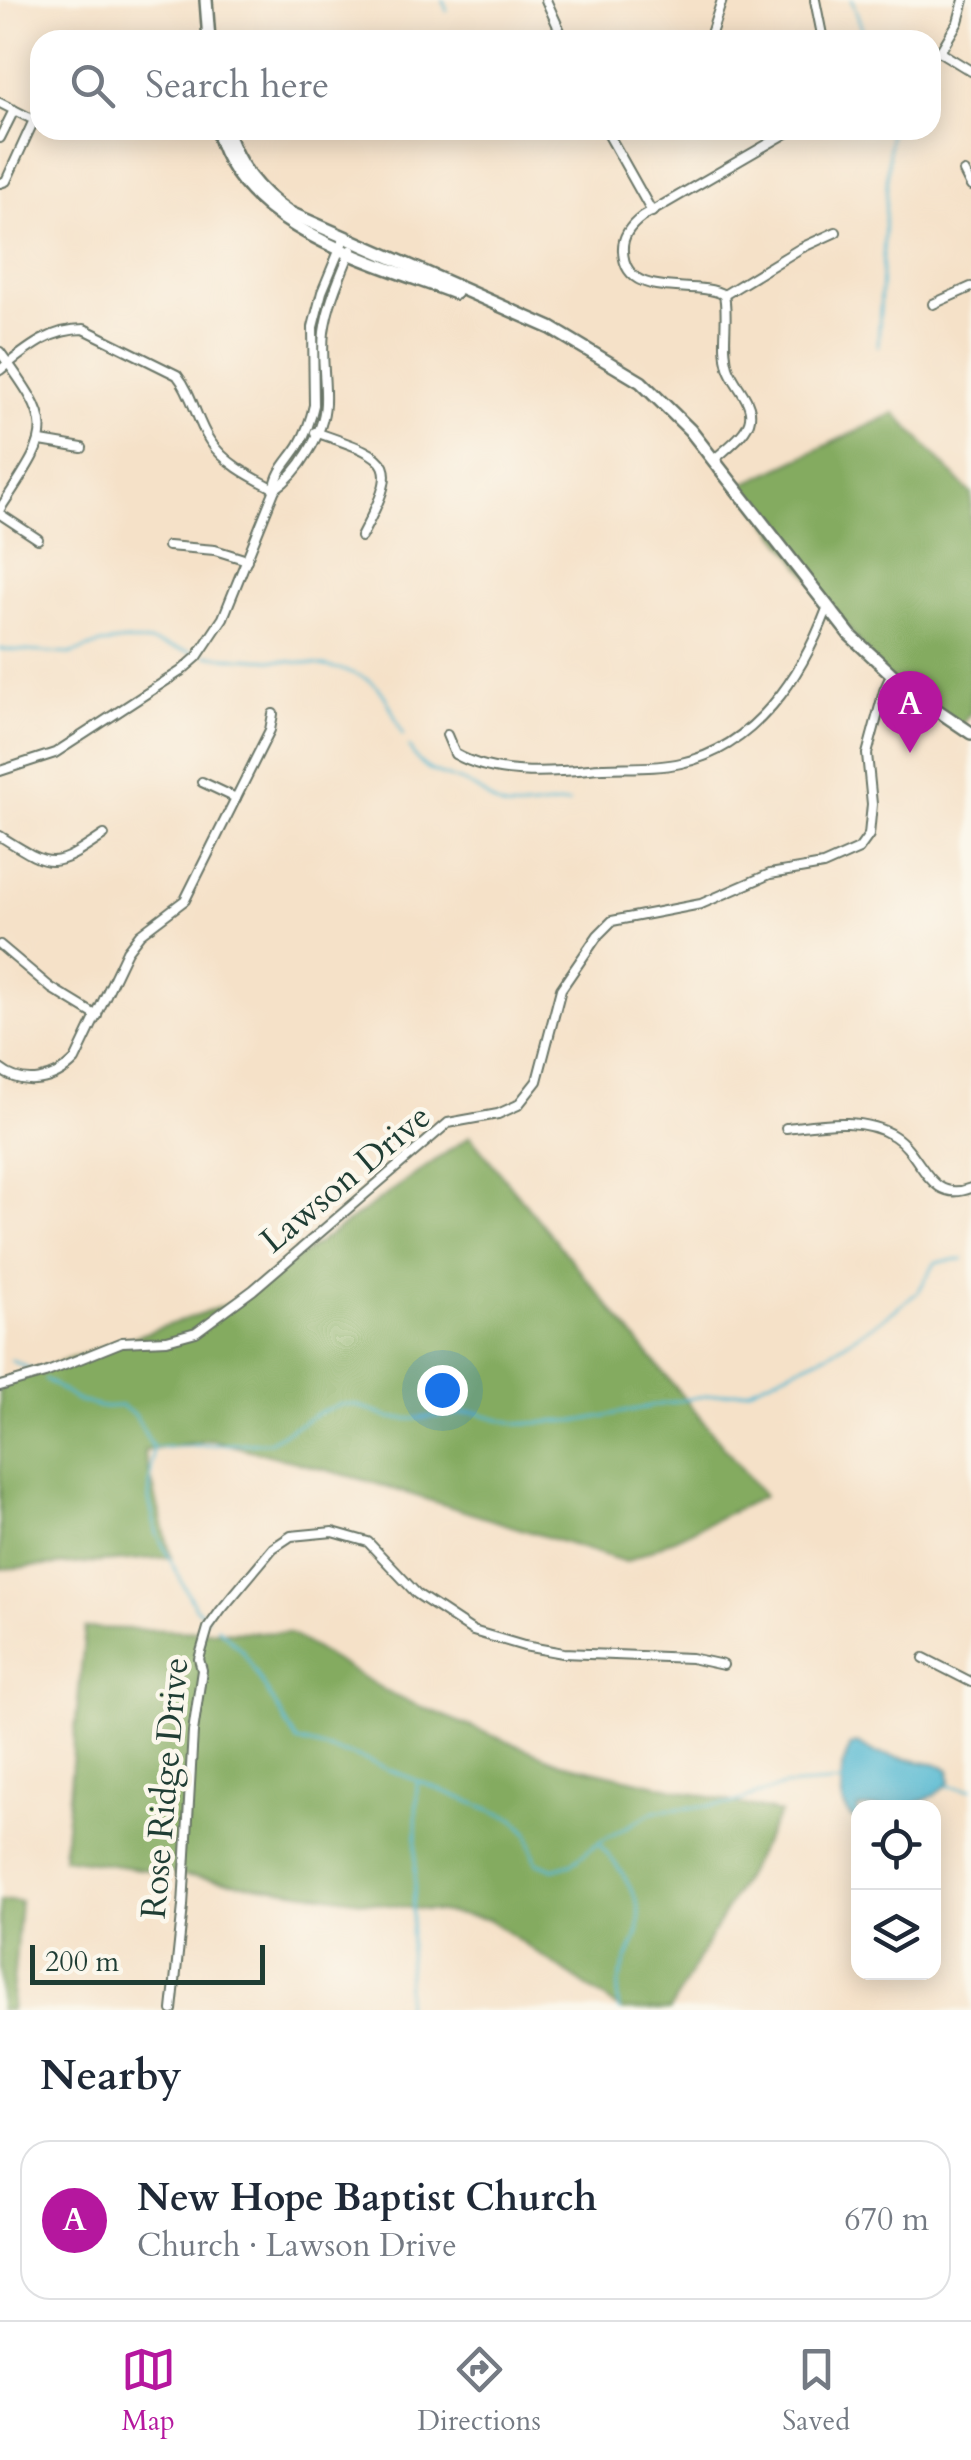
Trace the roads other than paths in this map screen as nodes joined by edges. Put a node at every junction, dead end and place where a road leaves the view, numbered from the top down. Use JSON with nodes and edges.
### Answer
{"nodes":[{"id":1,"x":206,"y":0,"type":"edge"},
{"id":2,"x":546,"y":0,"type":"edge"},
{"id":3,"x":722,"y":0,"type":"edge"},
{"id":4,"x":814,"y":0,"type":"edge"},
{"id":5,"x":964,"y":0,"type":"edge"},
{"id":6,"x":208,"y":30,"type":"edge"},
{"id":7,"x":560,"y":30,"type":"edge"},
{"id":8,"x":712,"y":30,"type":"edge"},
{"id":9,"x":822,"y":30,"type":"edge"},
{"id":10,"x":941,"y":50,"type":"edge"},
{"id":11,"x":941,"y":53,"type":"edge"},
{"id":12,"x":971,"y":71,"type":"edge"},
{"id":13,"x":0,"y":103,"type":"edge"},
{"id":14,"x":14,"y":110,"type":"junction"},
{"id":15,"x":30,"y":118,"type":"edge"},
{"id":16,"x":30,"y":129,"type":"edge"},
{"id":17,"x":0,"y":138,"type":"edge"},
{"id":18,"x":222,"y":140,"type":"edge"},
{"id":19,"x":230,"y":140,"type":"edge"},
{"id":20,"x":612,"y":140,"type":"edge"},
{"id":21,"x":775,"y":140,"type":"edge"},
{"id":22,"x":964,"y":172,"type":"dead end"},
{"id":23,"x":0,"y":183,"type":"edge"},
{"id":24,"x":971,"y":186,"type":"edge"},
{"id":25,"x":652,"y":212,"type":"junction"},
{"id":26,"x":836,"y":232,"type":"dead end"},
{"id":27,"x":347,"y":245,"type":"junction"},
{"id":28,"x":971,"y":287,"type":"edge"},
{"id":29,"x":724,"y":295,"type":"junction"},
{"id":30,"x":933,"y":304,"type":"dead end"},
{"id":31,"x":0,"y":352,"type":"edge"},
{"id":32,"x":8,"y":364,"type":"junction"},
{"id":33,"x":0,"y":370,"type":"edge"},
{"id":34,"x":307,"y":429,"type":"junction"},
{"id":35,"x":317,"y":433,"type":"junction"},
{"id":36,"x":40,"y":440,"type":"junction"},
{"id":37,"x":82,"y":448,"type":"dead end"},
{"id":38,"x":714,"y":460,"type":"junction"},
{"id":39,"x":275,"y":489,"type":"junction"},
{"id":40,"x":0,"y":511,"type":"edge"},
{"id":41,"x":362,"y":537,"type":"dead end"},
{"id":42,"x":38,"y":540,"type":"dead end"},
{"id":43,"x":168,"y":546,"type":"dead end"},
{"id":44,"x":247,"y":560,"type":"junction"},
{"id":45,"x":828,"y":608,"type":"junction"},
{"id":46,"x":891,"y":675,"type":"junction"},
{"id":47,"x":273,"y":714,"type":"dead end"},
{"id":48,"x":971,"y":733,"type":"edge"},
{"id":49,"x":448,"y":735,"type":"dead end"},
{"id":50,"x":0,"y":771,"type":"edge"},
{"id":51,"x":202,"y":782,"type":"dead end"},
{"id":52,"x":236,"y":798,"type":"junction"},
{"id":53,"x":104,"y":835,"type":"dead end"},
{"id":54,"x":0,"y":836,"type":"edge"},
{"id":55,"x":0,"y":945,"type":"edge"},
{"id":56,"x":97,"y":1016,"type":"junction"},
{"id":57,"x":0,"y":1069,"type":"edge"},
{"id":58,"x":786,"y":1128,"type":"dead end"},
{"id":59,"x":971,"y":1188,"type":"edge"},
{"id":60,"x":0,"y":1386,"type":"edge"},
{"id":61,"x":924,"y":1658,"type":"dead end"},
{"id":62,"x":724,"y":1665,"type":"dead end"},
{"id":63,"x":971,"y":1682,"type":"edge"},
{"id":64,"x":172,"y":2010,"type":"edge"}],
"edges":[{"from":1,"to":6,"type":"main road"},
{"from":2,"to":7,"type":"street"},
{"from":3,"to":8,"type":"street"},
{"from":4,"to":9,"type":"street"},
{"from":5,"to":10,"type":"street"},
{"from":11,"to":12,"type":"street"},
{"from":13,"to":14,"type":"street"},
{"from":14,"to":15,"type":"street"},
{"from":14,"to":17,"type":"street"},
{"from":16,"to":23,"type":"street"},
{"from":18,"to":27,"type":"main road"},
{"from":19,"to":27,"type":"main road"},
{"from":20,"to":25,"type":"street"},
{"from":21,"to":25,"type":"street"},
{"from":22,"to":24,"type":"street"},
{"from":25,"to":29,"type":"street"},
{"from":26,"to":29,"type":"street"},
{"from":27,"to":34,"type":"street"},
{"from":27,"to":35,"type":"street"},
{"from":27,"to":38,"type":"main road"},
{"from":28,"to":30,"type":"street"},
{"from":29,"to":38,"type":"street"},
{"from":31,"to":32,"type":"street"},
{"from":32,"to":33,"type":"street"},
{"from":32,"to":36,"type":"street"},
{"from":32,"to":39,"type":"street"},
{"from":34,"to":35,"type":"street"},
{"from":34,"to":39,"type":"street"},
{"from":35,"to":39,"type":"street"},
{"from":35,"to":41,"type":"street"},
{"from":36,"to":37,"type":"street"},
{"from":36,"to":40,"type":"street"},
{"from":38,"to":45,"type":"main road"},
{"from":39,"to":44,"type":"street"},
{"from":40,"to":42,"type":"street"},
{"from":43,"to":44,"type":"street"},
{"from":44,"to":50,"type":"street"},
{"from":45,"to":46,"type":"main road"},
{"from":45,"to":49,"type":"street"},
{"from":46,"to":48,"type":"main road"},
{"from":46,"to":60,"type":"street","name":"Lawson Drive"},
{"from":47,"to":52,"type":"street"},
{"from":51,"to":52,"type":"street"},
{"from":52,"to":56,"type":"street"},
{"from":53,"to":54,"type":"street"},
{"from":55,"to":56,"type":"street"},
{"from":56,"to":57,"type":"street"},
{"from":58,"to":59,"type":"street"},
{"from":61,"to":63,"type":"street"},
{"from":62,"to":64,"type":"street","name":"Rose Ridge Drive"}]}
